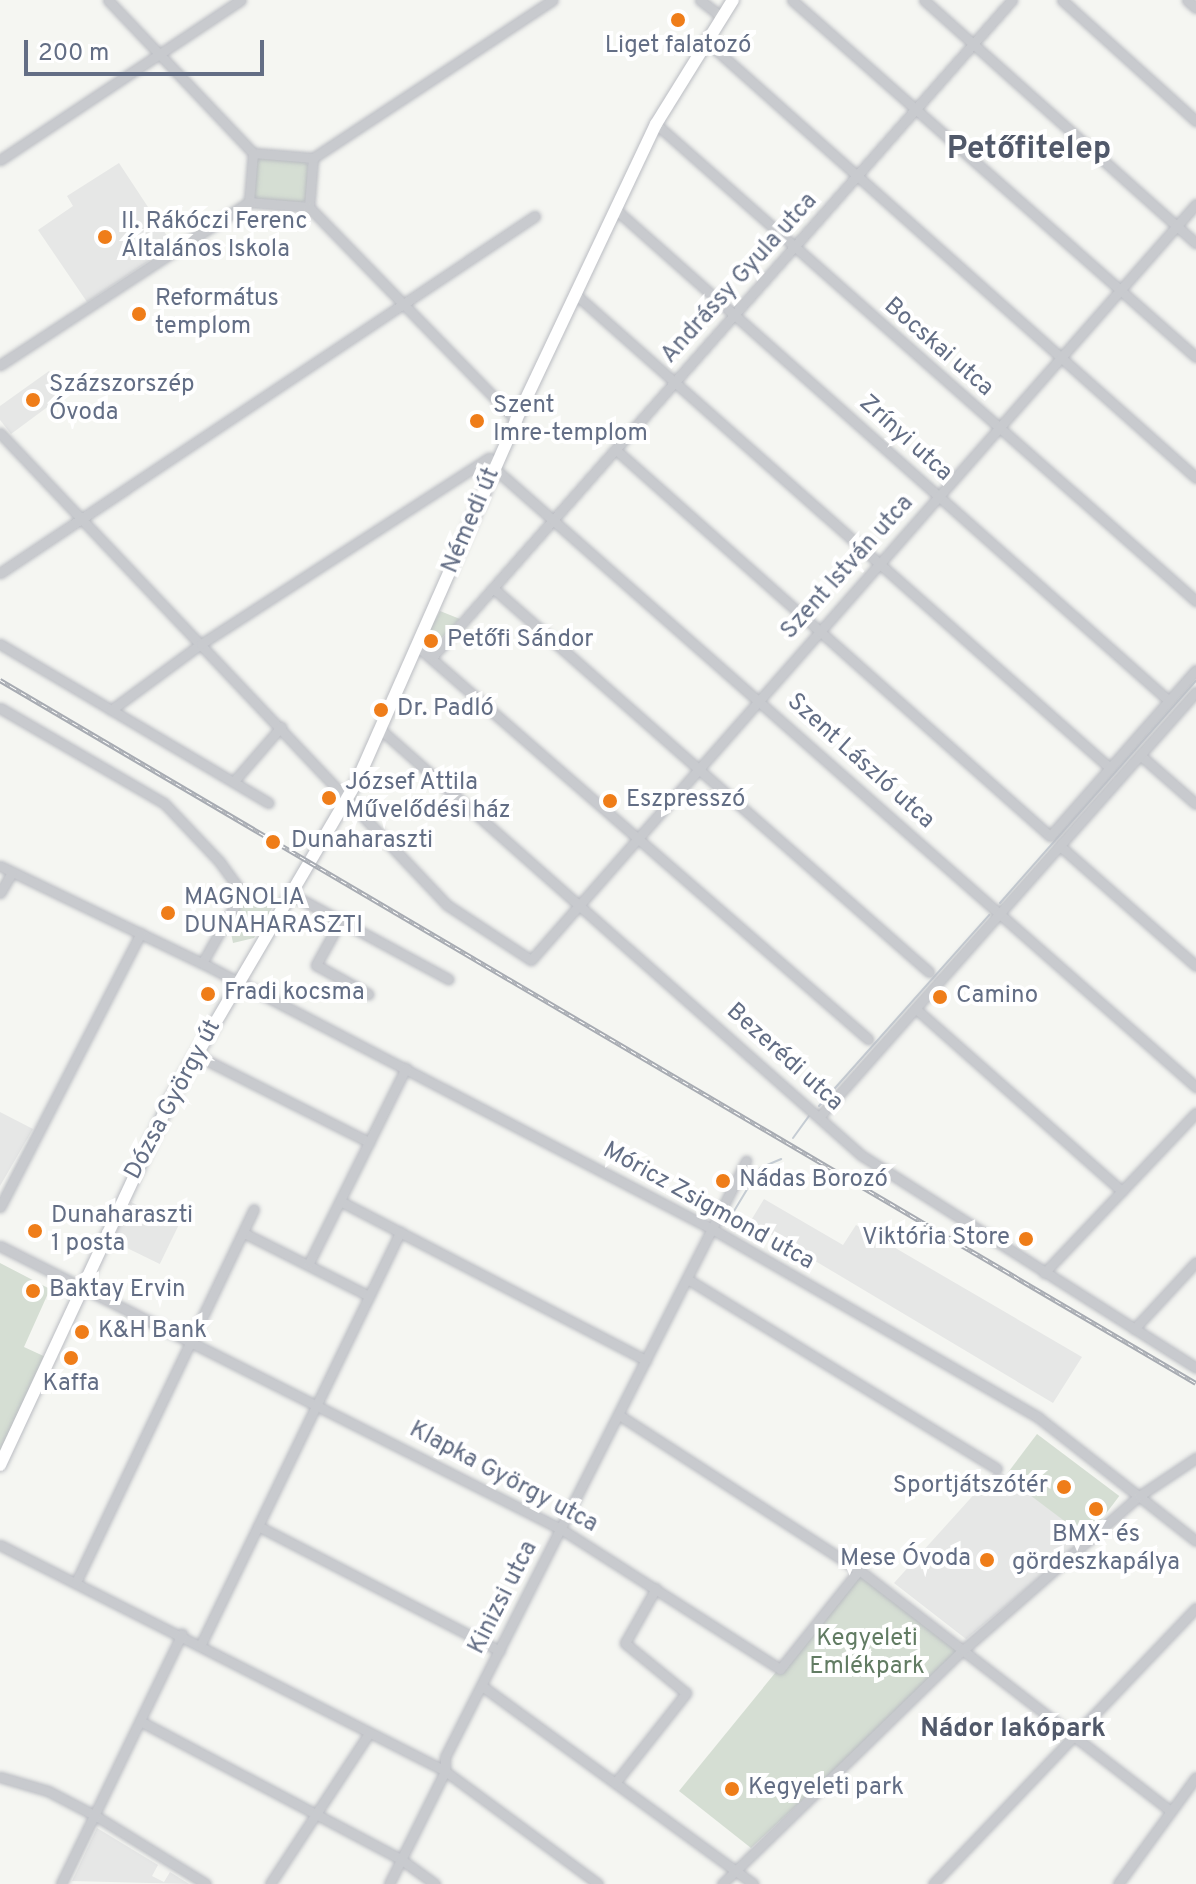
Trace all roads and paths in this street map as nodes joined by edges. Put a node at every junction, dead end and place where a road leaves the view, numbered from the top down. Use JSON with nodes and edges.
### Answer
{"nodes":[{"id":1,"x":108,"y":0,"type":"edge"},
{"id":2,"x":241,"y":0,"type":"edge"},
{"id":3,"x":553,"y":0,"type":"edge"},
{"id":4,"x":700,"y":0,"type":"edge"},
{"id":5,"x":733,"y":0,"type":"edge"},
{"id":6,"x":792,"y":0,"type":"edge"},
{"id":7,"x":924,"y":0,"type":"edge"},
{"id":8,"x":1012,"y":0,"type":"edge"},
{"id":9,"x":1062,"y":0,"type":"edge"},
{"id":10,"x":1187,"y":0,"type":"edge"},
{"id":11,"x":1196,"y":8,"type":"edge"},
{"id":12,"x":722,"y":17,"type":"junction"},
{"id":13,"x":705,"y":40,"type":"junction"},
{"id":14,"x":974,"y":43,"type":"junction"},
{"id":15,"x":160,"y":55,"type":"junction"},
{"id":16,"x":916,"y":113,"type":"junction"},
{"id":17,"x":1196,"y":121,"type":"edge"},
{"id":18,"x":656,"y":124,"type":"junction"},
{"id":19,"x":253,"y":153,"type":"junction"},
{"id":20,"x":313,"y":158,"type":"junction"},
{"id":21,"x":0,"y":160,"type":"edge"},
{"id":22,"x":858,"y":179,"type":"junction"},
{"id":23,"x":249,"y":202,"type":"junction"},
{"id":24,"x":1196,"y":204,"type":"edge"},
{"id":25,"x":309,"y":207,"type":"junction"},
{"id":26,"x":614,"y":208,"type":"junction"},
{"id":27,"x":535,"y":216,"type":"dead end"},
{"id":28,"x":1177,"y":226,"type":"junction"},
{"id":29,"x":1196,"y":243,"type":"edge"},
{"id":30,"x":794,"y":250,"type":"junction"},
{"id":31,"x":1120,"y":290,"type":"junction"},
{"id":32,"x":574,"y":293,"type":"junction"},
{"id":33,"x":402,"y":305,"type":"junction"},
{"id":34,"x":734,"y":314,"type":"junction"},
{"id":35,"x":1061,"y":357,"type":"junction"},
{"id":36,"x":1196,"y":357,"type":"edge"},
{"id":37,"x":0,"y":365,"type":"edge"},
{"id":38,"x":674,"y":382,"type":"junction"},
{"id":39,"x":516,"y":420,"type":"junction"},
{"id":40,"x":1000,"y":427,"type":"junction"},
{"id":41,"x":0,"y":433,"type":"edge"},
{"id":42,"x":616,"y":450,"type":"junction"},
{"id":43,"x":495,"y":469,"type":"junction"},
{"id":44,"x":1196,"y":478,"type":"edge"},
{"id":45,"x":939,"y":495,"type":"junction"},
{"id":46,"x":81,"y":519,"type":"junction"},
{"id":47,"x":555,"y":519,"type":"junction"},
{"id":48,"x":879,"y":563,"type":"junction"},
{"id":49,"x":0,"y":573,"type":"edge"},
{"id":50,"x":493,"y":588,"type":"junction"},
{"id":51,"x":1196,"y":601,"type":"edge"},
{"id":52,"x":818,"y":631,"type":"junction"},
{"id":53,"x":0,"y":644,"type":"edge"},
{"id":54,"x":201,"y":644,"type":"junction"},
{"id":55,"x":418,"y":647,"type":"junction"},
{"id":56,"x":433,"y":656,"type":"junction"},
{"id":57,"x":1196,"y":670,"type":"edge"},
{"id":58,"x":1196,"y":692,"type":"edge"},
{"id":59,"x":759,"y":698,"type":"junction"},
{"id":60,"x":1169,"y":701,"type":"junction"},
{"id":61,"x":0,"y":708,"type":"edge"},
{"id":62,"x":111,"y":710,"type":"junction"},
{"id":63,"x":281,"y":727,"type":"junction"},
{"id":64,"x":381,"y":730,"type":"junction"},
{"id":65,"x":1140,"y":755,"type":"junction"},
{"id":66,"x":698,"y":768,"type":"junction"},
{"id":67,"x":1110,"y":768,"type":"junction"},
{"id":68,"x":234,"y":781,"type":"junction"},
{"id":69,"x":347,"y":799,"type":"junction"},
{"id":70,"x":269,"y":803,"type":"dead end"},
{"id":71,"x":1196,"y":804,"type":"edge"},
{"id":72,"x":639,"y":836,"type":"junction"},
{"id":73,"x":1060,"y":846,"type":"junction"},
{"id":74,"x":0,"y":866,"type":"edge"},
{"id":75,"x":12,"y":872,"type":"junction"},
{"id":76,"x":303,"y":874,"type":"joint"},
{"id":77,"x":0,"y":893,"type":"edge"},
{"id":78,"x":291,"y":894,"type":"junction"},
{"id":79,"x":579,"y":905,"type":"junction"},
{"id":80,"x":1000,"y":914,"type":"junction"},
{"id":81,"x":342,"y":918,"type":"junction"},
{"id":82,"x":141,"y":933,"type":"junction"},
{"id":83,"x":202,"y":963,"type":"junction"},
{"id":84,"x":1196,"y":966,"type":"edge"},
{"id":85,"x":929,"y":972,"type":"dead end"},
{"id":86,"x":448,"y":979,"type":"dead end"},
{"id":87,"x":239,"y":982,"type":"junction"},
{"id":88,"x":368,"y":994,"type":"dead end"},
{"id":89,"x":916,"y":1009,"type":"junction"},
{"id":90,"x":868,"y":1039,"type":"dead end"},
{"id":91,"x":196,"y":1055,"type":"junction"},
{"id":92,"x":406,"y":1068,"type":"junction"},
{"id":93,"x":1196,"y":1087,"type":"edge"},
{"id":94,"x":1196,"y":1113,"type":"edge"},
{"id":95,"x":820,"y":1116,"type":"junction"},
{"id":96,"x":369,"y":1142,"type":"junction"},
{"id":97,"x":746,"y":1161,"type":"dead end"},
{"id":98,"x":1122,"y":1191,"type":"junction"},
{"id":99,"x":340,"y":1201,"type":"junction"},
{"id":100,"x":0,"y":1207,"type":"edge"},
{"id":101,"x":254,"y":1209,"type":"dead end"},
{"id":102,"x":714,"y":1230,"type":"junction"},
{"id":103,"x":400,"y":1232,"type":"junction"},
{"id":104,"x":244,"y":1233,"type":"junction"},
{"id":105,"x":0,"y":1246,"type":"edge"},
{"id":106,"x":1196,"y":1262,"type":"edge"},
{"id":107,"x":309,"y":1263,"type":"junction"},
{"id":108,"x":1044,"y":1273,"type":"junction"},
{"id":109,"x":689,"y":1280,"type":"junction"},
{"id":110,"x":82,"y":1288,"type":"junction"},
{"id":111,"x":369,"y":1296,"type":"junction"},
{"id":112,"x":1134,"y":1329,"type":"junction"},
{"id":113,"x":192,"y":1341,"type":"junction"},
{"id":114,"x":646,"y":1360,"type":"junction"},
{"id":115,"x":1196,"y":1368,"type":"edge"},
{"id":116,"x":318,"y":1403,"type":"junction"},
{"id":117,"x":619,"y":1415,"type":"junction"},
{"id":118,"x":1196,"y":1458,"type":"edge"},
{"id":119,"x":0,"y":1465,"type":"edge"},
{"id":120,"x":997,"y":1469,"type":"dead end"},
{"id":121,"x":1139,"y":1496,"type":"junction"},
{"id":122,"x":258,"y":1526,"type":"junction"},
{"id":123,"x":561,"y":1529,"type":"junction"},
{"id":124,"x":1196,"y":1541,"type":"edge"},
{"id":125,"x":0,"y":1545,"type":"edge"},
{"id":126,"x":859,"y":1570,"type":"junction"},
{"id":127,"x":76,"y":1582,"type":"junction"},
{"id":128,"x":656,"y":1588,"type":"junction"},
{"id":129,"x":1196,"y":1608,"type":"edge"},
{"id":130,"x":182,"y":1634,"type":"junction"},
{"id":131,"x":201,"y":1644,"type":"junction"},
{"id":132,"x":963,"y":1650,"type":"junction"},
{"id":133,"x":500,"y":1651,"type":"junction"},
{"id":134,"x":482,"y":1686,"type":"junction"},
{"id":135,"x":140,"y":1721,"type":"junction"},
{"id":136,"x":369,"y":1733,"type":"junction"},
{"id":137,"x":1073,"y":1740,"type":"junction"},
{"id":138,"x":445,"y":1771,"type":"junction"},
{"id":139,"x":0,"y":1777,"type":"edge"},
{"id":140,"x":1196,"y":1777,"type":"edge"},
{"id":141,"x":615,"y":1783,"type":"junction"},
{"id":142,"x":1171,"y":1811,"type":"junction"},
{"id":143,"x":96,"y":1816,"type":"junction"},
{"id":144,"x":316,"y":1816,"type":"junction"},
{"id":145,"x":402,"y":1860,"type":"junction"},
{"id":146,"x":735,"y":1870,"type":"junction"},
{"id":147,"x":61,"y":1884,"type":"edge"},
{"id":148,"x":206,"y":1884,"type":"edge"},
{"id":149,"x":270,"y":1884,"type":"edge"},
{"id":150,"x":389,"y":1884,"type":"edge"},
{"id":151,"x":435,"y":1884,"type":"edge"},
{"id":152,"x":598,"y":1884,"type":"edge"},
{"id":153,"x":722,"y":1884,"type":"edge"},
{"id":154,"x":754,"y":1884,"type":"edge"},
{"id":155,"x":933,"y":1884,"type":"edge"},
{"id":156,"x":1118,"y":1884,"type":"edge"}],
"edges":[{"from":1,"to":15,"type":"street"},
{"from":2,"to":15,"type":"street"},
{"from":3,"to":20,"type":"street"},
{"from":4,"to":12,"type":"street"},
{"from":5,"to":12,"type":"main road","name":"Némedi út"},
{"from":6,"to":16,"type":"street"},
{"from":7,"to":14,"type":"street"},
{"from":8,"to":14,"type":"street","name":"Andrássy Gyula utca"},
{"from":9,"to":17,"type":"street"},
{"from":10,"to":11,"type":"street"},
{"from":12,"to":13,"type":"main road","name":"Némedi út"},
{"from":13,"to":18,"type":"main road","name":"Némedi út"},
{"from":13,"to":22,"type":"street"},
{"from":14,"to":16,"type":"street","name":"Andrássy Gyula utca"},
{"from":14,"to":28,"type":"street"},
{"from":15,"to":19,"type":"street"},
{"from":15,"to":21,"type":"street"},
{"from":16,"to":22,"type":"street","name":"Andrássy Gyula utca"},
{"from":16,"to":31,"type":"street"},
{"from":18,"to":26,"type":"main road","name":"Némedi út"},
{"from":18,"to":30,"type":"street","name":"Bocskai utca"},
{"from":19,"to":20,"type":"street"},
{"from":19,"to":23,"type":"street"},
{"from":20,"to":25,"type":"street"},
{"from":22,"to":30,"type":"street","name":"Andrássy Gyula utca"},
{"from":22,"to":35,"type":"street"},
{"from":23,"to":25,"type":"street"},
{"from":23,"to":37,"type":"street"},
{"from":24,"to":28,"type":"street","name":"Szent István utca"},
{"from":25,"to":33,"type":"street"},
{"from":26,"to":32,"type":"main road","name":"Némedi út"},
{"from":26,"to":34,"type":"street","name":"Zrínyi utca"},
{"from":27,"to":33,"type":"street"},
{"from":28,"to":29,"type":"street"},
{"from":28,"to":31,"type":"street","name":"Szent István utca"},
{"from":30,"to":34,"type":"street","name":"Andrássy Gyula utca"},
{"from":30,"to":40,"type":"street","name":"Bocskai utca"},
{"from":31,"to":35,"type":"street","name":"Szent István utca"},
{"from":31,"to":36,"type":"street"},
{"from":32,"to":38,"type":"street"},
{"from":32,"to":39,"type":"main road","name":"Némedi út"},
{"from":33,"to":39,"type":"street"},
{"from":33,"to":46,"type":"street"},
{"from":34,"to":38,"type":"street","name":"Andrássy Gyula utca"},
{"from":34,"to":45,"type":"street","name":"Zrínyi utca"},
{"from":35,"to":40,"type":"street","name":"Szent István utca"},
{"from":35,"to":44,"type":"street"},
{"from":38,"to":42,"type":"street","name":"Andrássy Gyula utca"},
{"from":38,"to":48,"type":"street"},
{"from":39,"to":43,"type":"main road","name":"Némedi út"},
{"from":40,"to":45,"type":"street","name":"Szent István utca"},
{"from":40,"to":51,"type":"street","name":"Bocskai utca"},
{"from":41,"to":46,"type":"street"},
{"from":42,"to":47,"type":"street","name":"Andrássy Gyula utca"},
{"from":42,"to":52,"type":"street"},
{"from":43,"to":47,"type":"street","name":"Szent László utca"},
{"from":43,"to":54,"type":"street"},
{"from":43,"to":55,"type":"main road","name":"Némedi út"},
{"from":45,"to":48,"type":"street","name":"Szent István utca"},
{"from":45,"to":60,"type":"street","name":"Zrínyi utca"},
{"from":46,"to":49,"type":"street"},
{"from":46,"to":54,"type":"street"},
{"from":47,"to":50,"type":"street","name":"Andrássy Gyula utca"},
{"from":47,"to":59,"type":"street","name":"Szent László utca"},
{"from":48,"to":52,"type":"street","name":"Szent István utca"},
{"from":48,"to":67,"type":"street"},
{"from":50,"to":56,"type":"street","name":"Andrássy Gyula utca"},
{"from":50,"to":66,"type":"street"},
{"from":52,"to":59,"type":"street","name":"Szent István utca"},
{"from":52,"to":67,"type":"street"},
{"from":53,"to":62,"type":"street"},
{"from":54,"to":62,"type":"street"},
{"from":54,"to":63,"type":"street"},
{"from":55,"to":56,"type":"street"},
{"from":55,"to":64,"type":"main road","name":"Némedi út"},
{"from":56,"to":72,"type":"street"},
{"from":57,"to":60,"type":"street"},
{"from":58,"to":65,"type":"street"},
{"from":59,"to":66,"type":"street","name":"Szent István utca"},
{"from":59,"to":80,"type":"street","name":"Szent László utca"},
{"from":60,"to":67,"type":"street"},
{"from":61,"to":83,"type":"street"},
{"from":62,"to":68,"type":"street"},
{"from":63,"to":68,"type":"street"},
{"from":63,"to":69,"type":"street"},
{"from":64,"to":69,"type":"main road","name":"Némedi út"},
{"from":64,"to":79,"type":"street","name":"Bezerédi utca"},
{"from":65,"to":71,"type":"street"},
{"from":65,"to":73,"type":"street"},
{"from":66,"to":72,"type":"street","name":"Szent István utca"},
{"from":66,"to":85,"type":"street"},
{"from":68,"to":70,"type":"street"},
{"from":69,"to":76,"type":"main road","name":"Némedi út"},
{"from":69,"to":79,"type":"street","name":"Szent István utca"},
{"from":72,"to":79,"type":"street","name":"Szent István utca"},
{"from":72,"to":90,"type":"street"},
{"from":73,"to":80,"type":"street"},
{"from":73,"to":84,"type":"street"},
{"from":74,"to":75,"type":"street","name":"Móricz Zsigmond utca"},
{"from":75,"to":77,"type":"street"},
{"from":75,"to":82,"type":"street","name":"Móricz Zsigmond utca"},
{"from":76,"to":78,"type":"main road","name":"Dózsa György út"},
{"from":78,"to":81,"type":"street"},
{"from":78,"to":87,"type":"main road","name":"Dózsa György út"},
{"from":79,"to":95,"type":"street","name":"Bezerédi utca"},
{"from":80,"to":89,"type":"street"},
{"from":80,"to":93,"type":"street","name":"Szent László utca"},
{"from":81,"to":86,"type":"street"},
{"from":81,"to":88,"type":"street"},
{"from":82,"to":83,"type":"street","name":"Móricz Zsigmond utca"},
{"from":82,"to":100,"type":"street"},
{"from":83,"to":87,"type":"street","name":"Móricz Zsigmond utca"},
{"from":87,"to":91,"type":"main road","name":"Dózsa György út"},
{"from":87,"to":92,"type":"street","name":"Móricz Zsigmond utca"},
{"from":89,"to":95,"type":"street"},
{"from":89,"to":98,"type":"street"},
{"from":91,"to":96,"type":"street"},
{"from":91,"to":110,"type":"main road","name":"Dózsa György út"},
{"from":92,"to":96,"type":"street"},
{"from":92,"to":102,"type":"street","name":"Móricz Zsigmond utca"},
{"from":94,"to":98,"type":"street"},
{"from":95,"to":108,"type":"street","name":"Bezerédi utca"},
{"from":96,"to":99,"type":"street"},
{"from":97,"to":102,"type":"street","name":"Kinizsi utca"},
{"from":98,"to":108,"type":"street"},
{"from":99,"to":103,"type":"street"},
{"from":99,"to":107,"type":"street"},
{"from":101,"to":104,"type":"street"},
{"from":102,"to":109,"type":"street","name":"Kinizsi utca"},
{"from":102,"to":121,"type":"street","name":"Móricz Zsigmond utca"},
{"from":103,"to":111,"type":"street"},
{"from":103,"to":114,"type":"street"},
{"from":104,"to":107,"type":"street"},
{"from":104,"to":113,"type":"street"},
{"from":105,"to":110,"type":"street","name":"Klapka György utca"},
{"from":106,"to":112,"type":"street"},
{"from":107,"to":111,"type":"street"},
{"from":108,"to":112,"type":"street","name":"Bezerédi utca"},
{"from":109,"to":114,"type":"street","name":"Kinizsi utca"},
{"from":109,"to":120,"type":"street"},
{"from":110,"to":113,"type":"street","name":"Klapka György utca"},
{"from":110,"to":119,"type":"main road","name":"Dózsa György út"},
{"from":111,"to":116,"type":"street"},
{"from":112,"to":115,"type":"street","name":"Bezerédi utca"},
{"from":113,"to":116,"type":"street","name":"Klapka György utca"},
{"from":113,"to":127,"type":"street"},
{"from":114,"to":117,"type":"street","name":"Kinizsi utca"},
{"from":116,"to":122,"type":"street"},
{"from":116,"to":123,"type":"street","name":"Klapka György utca"},
{"from":117,"to":123,"type":"street","name":"Kinizsi utca"},
{"from":117,"to":126,"type":"street"},
{"from":118,"to":121,"type":"street"},
{"from":121,"to":124,"type":"street","name":"Móricz Zsigmond utca"},
{"from":121,"to":132,"type":"street"},
{"from":122,"to":131,"type":"street"},
{"from":122,"to":133,"type":"street"},
{"from":123,"to":128,"type":"street","name":"Klapka György utca"},
{"from":123,"to":133,"type":"street","name":"Kinizsi utca"},
{"from":125,"to":127,"type":"street"},
{"from":126,"to":128,"type":"street","name":"Klapka György utca"},
{"from":126,"to":132,"type":"street"},
{"from":127,"to":130,"type":"street"},
{"from":128,"to":141,"type":"street"},
{"from":129,"to":137,"type":"street"},
{"from":130,"to":131,"type":"street"},
{"from":130,"to":135,"type":"street"},
{"from":131,"to":136,"type":"street"},
{"from":132,"to":137,"type":"street"},
{"from":132,"to":146,"type":"street"},
{"from":133,"to":134,"type":"street","name":"Kinizsi utca"},
{"from":134,"to":138,"type":"street","name":"Kinizsi utca"},
{"from":134,"to":141,"type":"street"},
{"from":135,"to":143,"type":"street"},
{"from":135,"to":144,"type":"street"},
{"from":136,"to":138,"type":"street"},
{"from":136,"to":144,"type":"street"},
{"from":137,"to":142,"type":"street"},
{"from":137,"to":155,"type":"street"},
{"from":138,"to":145,"type":"street","name":"Kinizsi utca"},
{"from":138,"to":152,"type":"street"},
{"from":139,"to":143,"type":"street"},
{"from":140,"to":142,"type":"street"},
{"from":141,"to":146,"type":"street"},
{"from":142,"to":156,"type":"street"},
{"from":143,"to":147,"type":"street"},
{"from":143,"to":148,"type":"street"},
{"from":144,"to":145,"type":"street"},
{"from":144,"to":149,"type":"street"},
{"from":145,"to":150,"type":"street","name":"Kinizsi utca"},
{"from":145,"to":151,"type":"street"},
{"from":146,"to":153,"type":"street"},
{"from":146,"to":154,"type":"street"}]}
